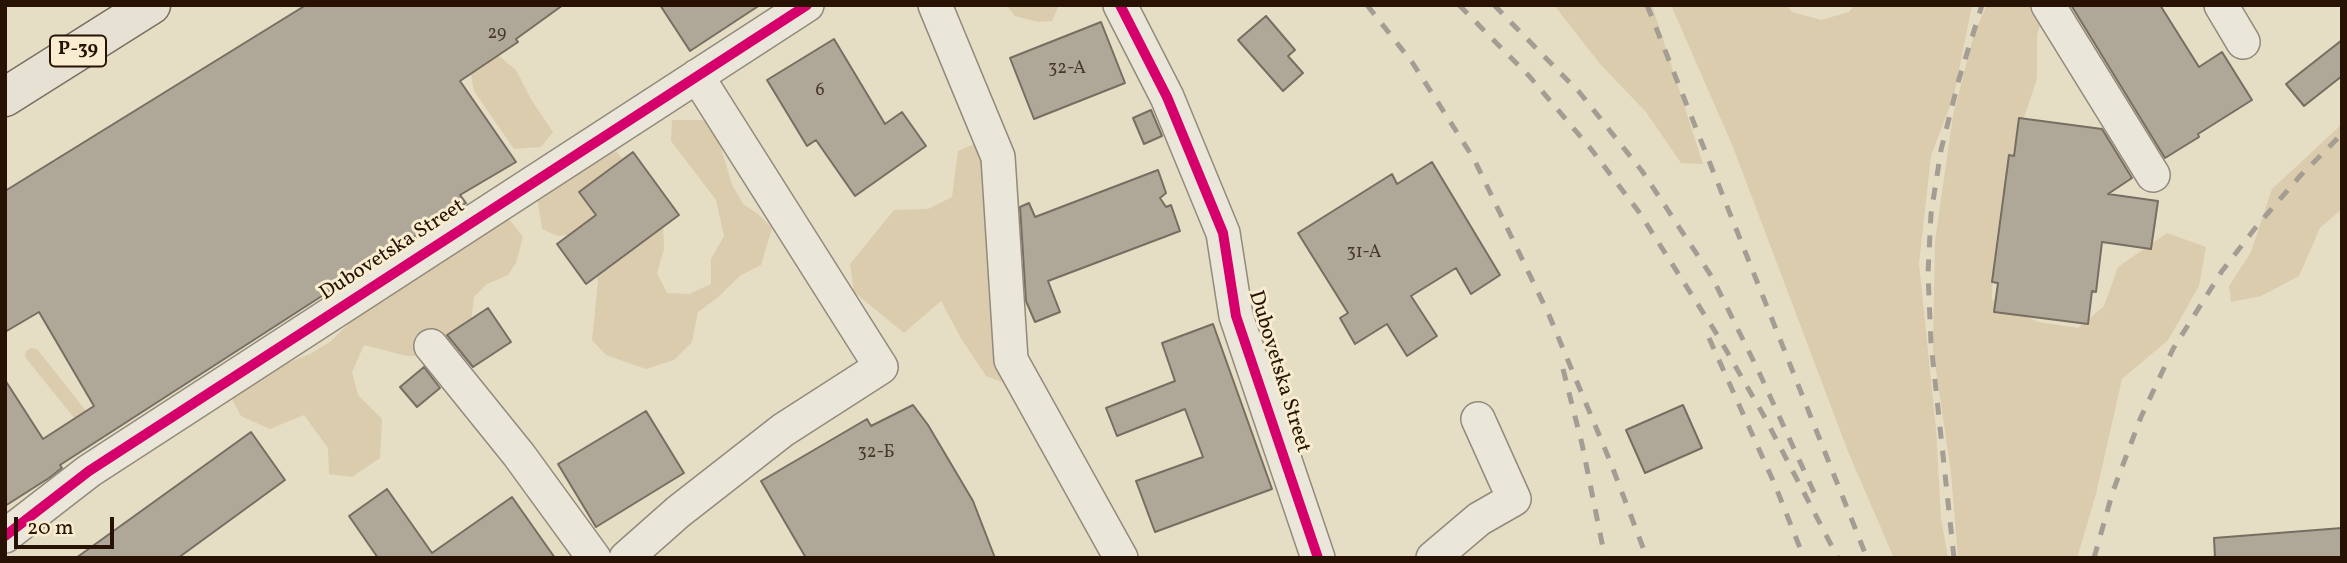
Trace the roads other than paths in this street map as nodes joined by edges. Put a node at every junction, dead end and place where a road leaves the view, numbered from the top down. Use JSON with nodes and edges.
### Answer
{"nodes":[{"id":1,"x":150,"y":5,"type":"edge"},
{"id":2,"x":807,"y":5,"type":"edge"},
{"id":3,"x":935,"y":5,"type":"edge"},
{"id":4,"x":1120,"y":5,"type":"edge"},
{"id":5,"x":2048,"y":5,"type":"edge"},
{"id":6,"x":2221,"y":5,"type":"edge"},
{"id":7,"x":2244,"y":42,"type":"dead end"},
{"id":8,"x":697,"y":76,"type":"junction"},
{"id":9,"x":5,"y":97,"type":"edge"},
{"id":10,"x":2153,"y":175,"type":"dead end"},
{"id":11,"x":431,"y":346,"type":"dead end"},
{"id":12,"x":1478,"y":419,"type":"dead end"},
{"id":13,"x":5,"y":536,"type":"edge"},
{"id":14,"x":594,"y":558,"type":"edge"},
{"id":15,"x":626,"y":558,"type":"edge"},
{"id":16,"x":1121,"y":558,"type":"edge"},
{"id":17,"x":1318,"y":558,"type":"edge"},
{"id":18,"x":1433,"y":558,"type":"edge"}],
"edges":[{"from":1,"to":9,"type":"main road","number":"Р-39"},
{"from":2,"to":8,"type":"street","name":"Dubovetska Street"},
{"from":3,"to":16,"type":"street"},
{"from":4,"to":17,"type":"street","name":"Dubovetska Street"},
{"from":5,"to":10,"type":"street"},
{"from":6,"to":7,"type":"street"},
{"from":8,"to":13,"type":"street","name":"Dubovetska Street"},
{"from":8,"to":15,"type":"street"},
{"from":11,"to":14,"type":"street"},
{"from":12,"to":18,"type":"street"}]}
